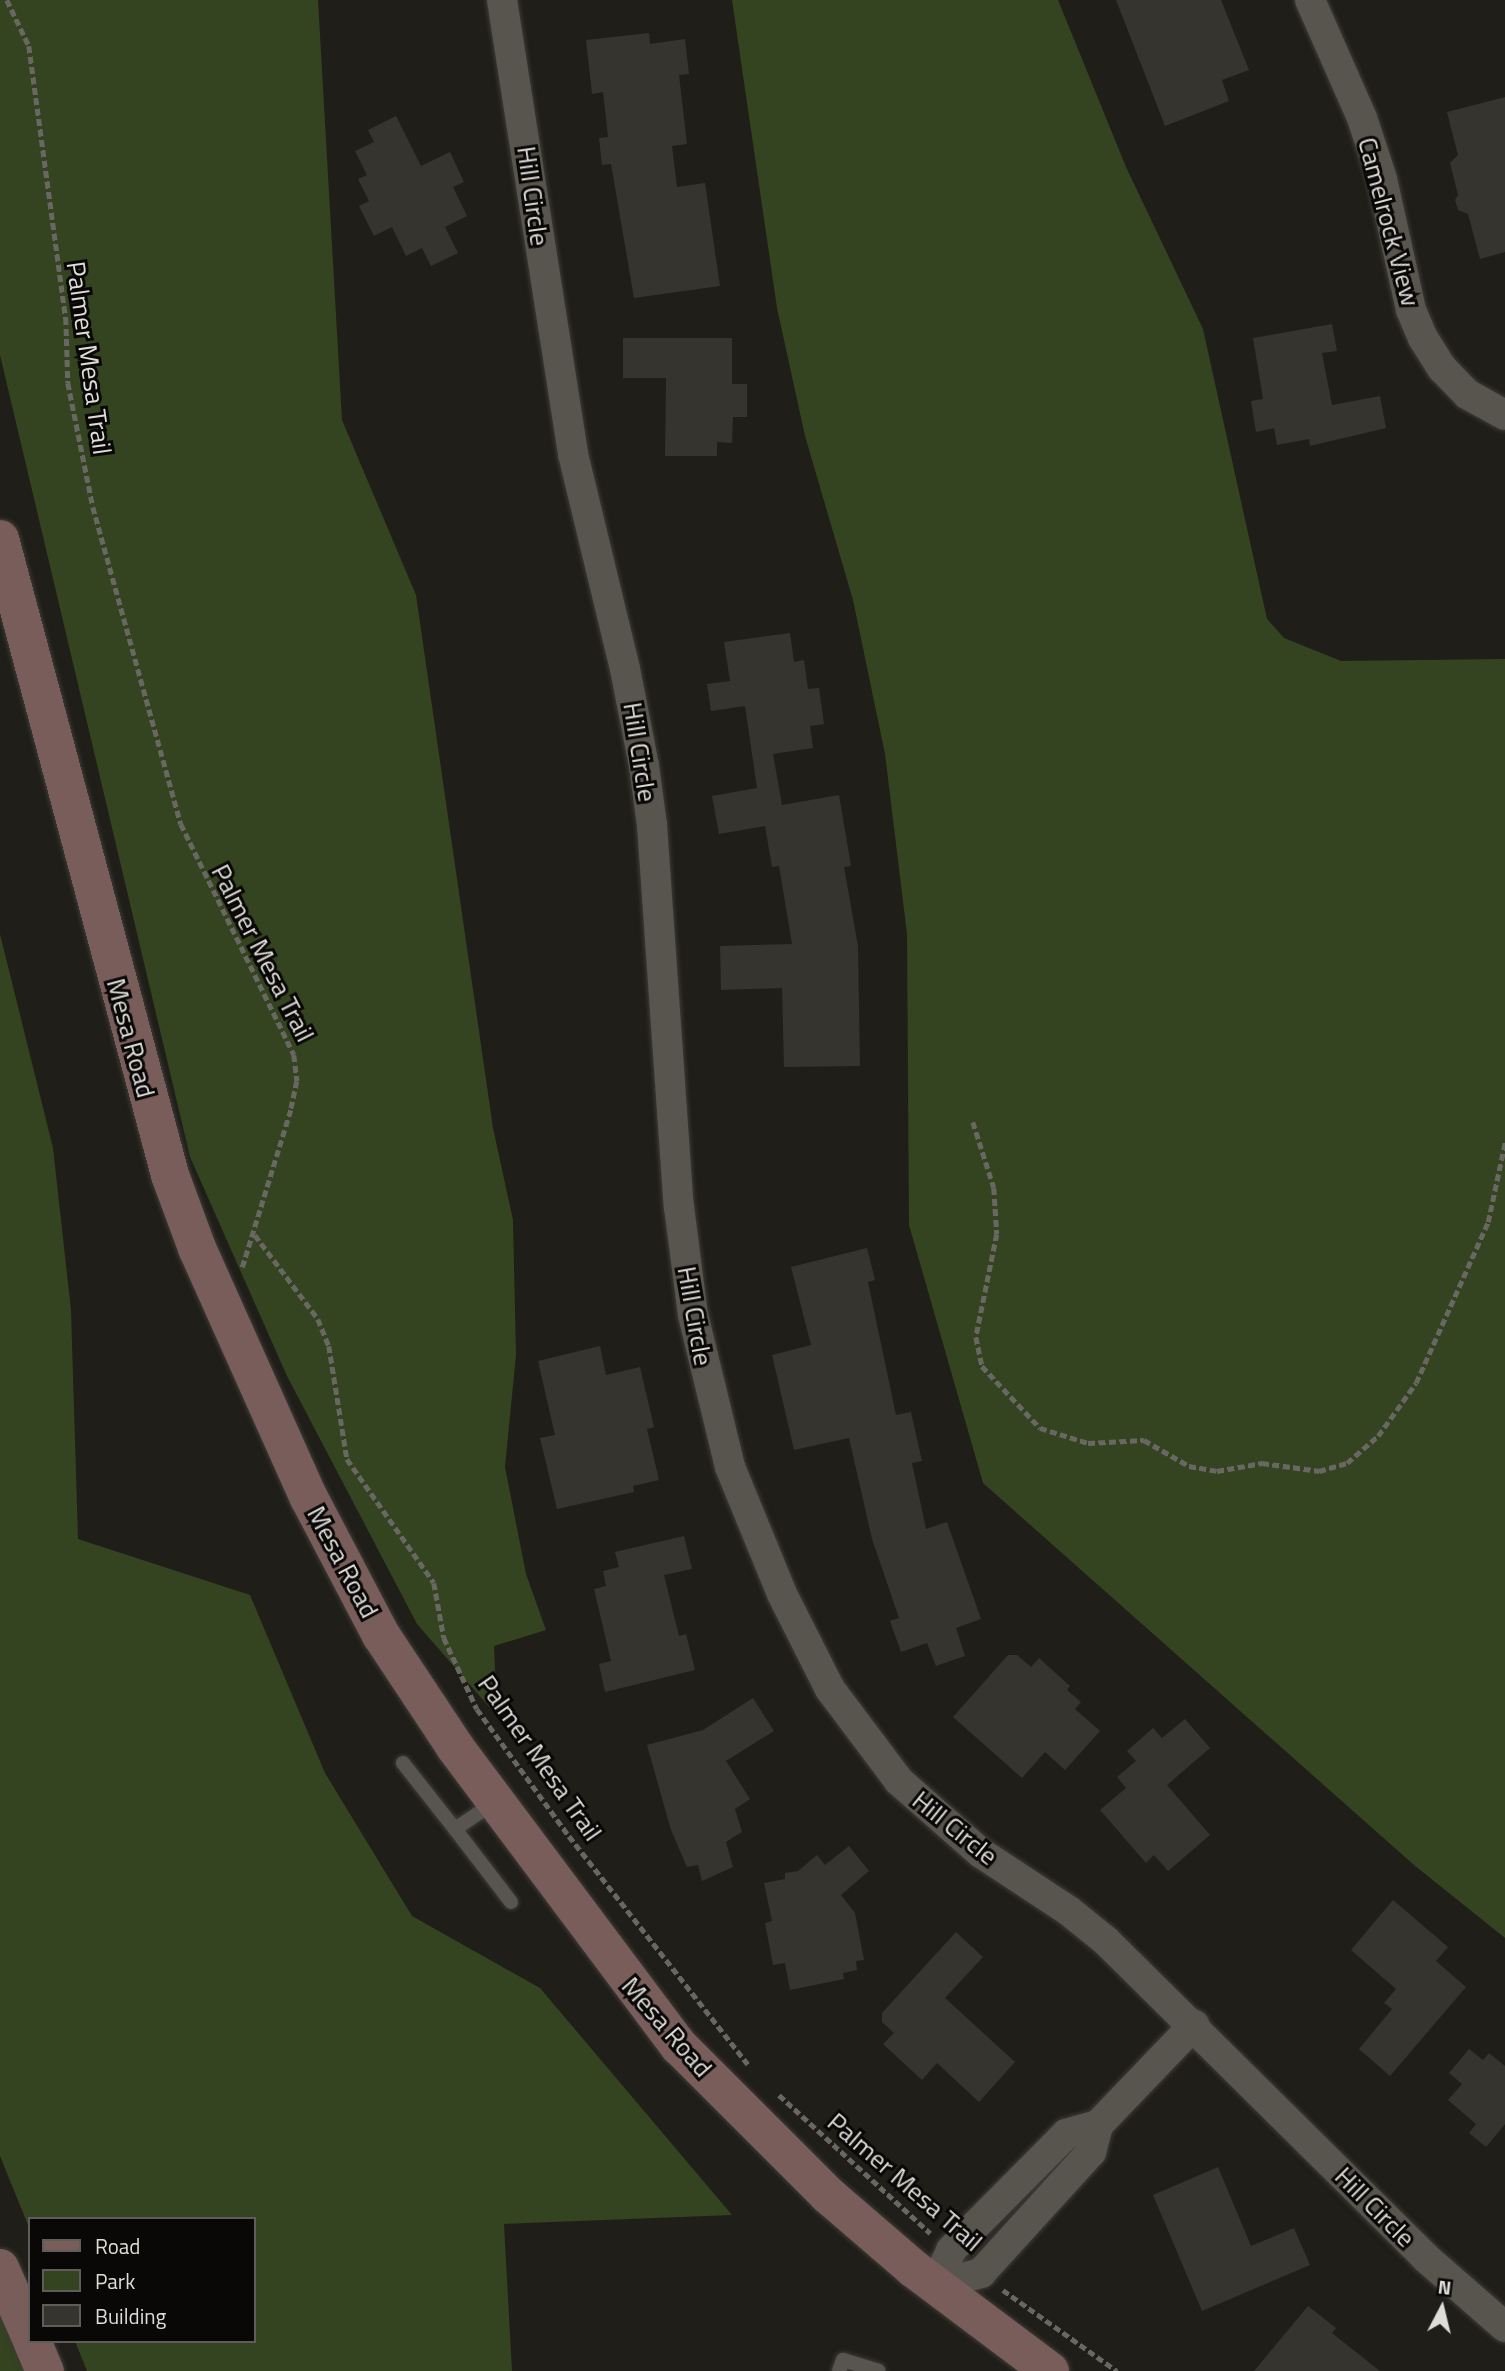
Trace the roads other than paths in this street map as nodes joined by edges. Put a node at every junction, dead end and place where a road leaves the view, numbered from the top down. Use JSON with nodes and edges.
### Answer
{"nodes":[{"id":1,"x":502,"y":0,"type":"edge"},
{"id":2,"x":1310,"y":0,"type":"edge"},
{"id":3,"x":1505,"y":415,"type":"edge"},
{"id":4,"x":0,"y":538,"type":"edge"},
{"id":5,"x":403,"y":1763,"type":"dead end"},
{"id":6,"x":496,"y":1802,"type":"junction"},
{"id":7,"x":455,"y":1829,"type":"junction"},
{"id":8,"x":511,"y":1902,"type":"dead end"},
{"id":9,"x":1194,"y":2025,"type":"junction"},
{"id":10,"x":1098,"y":2125,"type":"junction"},
{"id":11,"x":1012,"y":2188,"type":"junction"},
{"id":12,"x":1038,"y":2212,"type":"junction"},
{"id":13,"x":0,"y":2267,"type":"edge"},
{"id":14,"x":935,"y":2285,"type":"junction"},
{"id":15,"x":1505,"y":2327,"type":"edge"},
{"id":16,"x":28,"y":2331,"type":"edge"},
{"id":17,"x":33,"y":2343,"type":"edge"},
{"id":18,"x":45,"y":2371,"type":"edge"},
{"id":19,"x":839,"y":2371,"type":"edge"},
{"id":20,"x":878,"y":2371,"type":"edge"},
{"id":21,"x":1050,"y":2371,"type":"edge"}],
"edges":[{"from":1,"to":9,"type":"street","name":"Hill Circle"},
{"from":2,"to":3,"type":"street","name":"Camelrock View"},
{"from":4,"to":6,"type":"main road","name":"Mesa Road"},
{"from":5,"to":7,"type":"lane"},
{"from":6,"to":7,"type":"lane"},
{"from":6,"to":14,"type":"main road","name":"Mesa Road"},
{"from":7,"to":8,"type":"lane"},
{"from":9,"to":10,"type":"street"},
{"from":9,"to":15,"type":"street","name":"Hill Circle"},
{"from":10,"to":11,"type":"street"},
{"from":10,"to":12,"type":"street"},
{"from":11,"to":12,"type":"street"},
{"from":11,"to":14,"type":"street"},
{"from":12,"to":14,"type":"street"},
{"from":13,"to":16,"type":"main road"},
{"from":14,"to":21,"type":"main road","name":"Mesa Road"},
{"from":17,"to":18,"type":"main road"},
{"from":19,"to":20,"type":"lane"}]}
